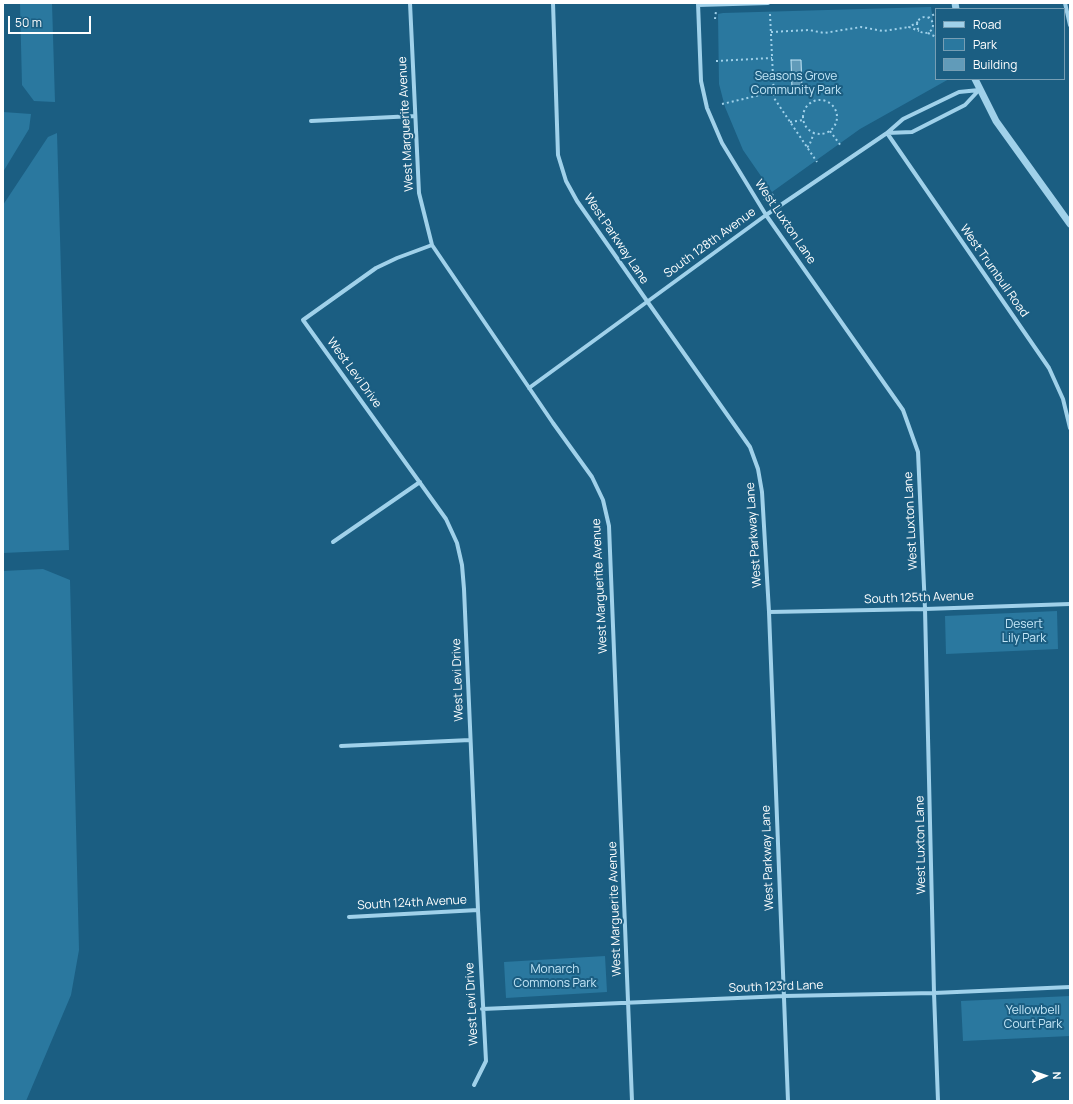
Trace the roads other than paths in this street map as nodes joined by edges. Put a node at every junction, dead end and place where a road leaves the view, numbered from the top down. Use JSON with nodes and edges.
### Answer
{"nodes":[{"id":1,"x":410,"y":3,"type":"edge"},
{"id":2,"x":553,"y":3,"type":"edge"},
{"id":3,"x":768,"y":3,"type":"edge"},
{"id":4,"x":1065,"y":3,"type":"edge"},
{"id":5,"x":698,"y":4,"type":"edge"},
{"id":6,"x":1070,"y":25,"type":"edge"},
{"id":7,"x":975,"y":80,"type":"edge"},
{"id":8,"x":979,"y":90,"type":"junction"},
{"id":9,"x":414,"y":116,"type":"junction"},
{"id":10,"x":311,"y":121,"type":"dead end"},
{"id":11,"x":887,"y":133,"type":"junction"},
{"id":12,"x":766,"y":215,"type":"junction"},
{"id":13,"x":1070,"y":224,"type":"edge"},
{"id":14,"x":432,"y":245,"type":"junction"},
{"id":15,"x":647,"y":301,"type":"junction"},
{"id":16,"x":529,"y":388,"type":"junction"},
{"id":17,"x":1070,"y":428,"type":"edge"},
{"id":18,"x":420,"y":482,"type":"junction"},
{"id":19,"x":333,"y":542,"type":"dead end"},
{"id":20,"x":1070,"y":604,"type":"edge"},
{"id":21,"x":925,"y":609,"type":"junction"},
{"id":22,"x":769,"y":612,"type":"junction"},
{"id":23,"x":470,"y":740,"type":"junction"},
{"id":24,"x":341,"y":746,"type":"dead end"},
{"id":25,"x":478,"y":910,"type":"junction"},
{"id":26,"x":348,"y":917,"type":"dead end"},
{"id":27,"x":1070,"y":987,"type":"edge"},
{"id":28,"x":934,"y":993,"type":"junction"},
{"id":29,"x":784,"y":996,"type":"junction"},
{"id":30,"x":629,"y":1004,"type":"junction"},
{"id":31,"x":482,"y":1009,"type":"junction"},
{"id":32,"x":474,"y":1085,"type":"dead end"},
{"id":33,"x":632,"y":1101,"type":"edge"},
{"id":34,"x":788,"y":1101,"type":"edge"},
{"id":35,"x":938,"y":1101,"type":"edge"}],
"edges":[{"from":1,"to":9,"type":"street","name":"West Marguerite Avenue"},
{"from":2,"to":15,"type":"street","name":"West Parkway Lane"},
{"from":3,"to":5,"type":"street"},
{"from":4,"to":6,"type":"street"},
{"from":5,"to":12,"type":"street","name":"West Luxton Lane"},
{"from":7,"to":8,"type":"street"},
{"from":8,"to":11,"type":"street","name":"South 128th Avenue"},
{"from":8,"to":11,"type":"street"},
{"from":8,"to":13,"type":"street"},
{"from":9,"to":10,"type":"street"},
{"from":9,"to":14,"type":"street","name":"West Marguerite Avenue"},
{"from":11,"to":12,"type":"street","name":"South 128th Avenue"},
{"from":11,"to":17,"type":"street","name":"West Trumbull Road"},
{"from":12,"to":15,"type":"street","name":"South 128th Avenue"},
{"from":12,"to":21,"type":"street","name":"West Luxton Lane"},
{"from":14,"to":16,"type":"street","name":"West Marguerite Avenue"},
{"from":14,"to":18,"type":"street","name":"West Levi Drive"},
{"from":15,"to":16,"type":"street","name":"South 128th Avenue"},
{"from":15,"to":22,"type":"street","name":"West Parkway Lane"},
{"from":16,"to":30,"type":"street","name":"West Marguerite Avenue"},
{"from":18,"to":19,"type":"street"},
{"from":18,"to":23,"type":"street","name":"West Levi Drive"},
{"from":20,"to":21,"type":"street","name":"South 125th Avenue"},
{"from":21,"to":22,"type":"street","name":"South 125th Avenue"},
{"from":21,"to":28,"type":"street","name":"West Luxton Lane"},
{"from":22,"to":29,"type":"street","name":"West Parkway Lane"},
{"from":23,"to":24,"type":"street"},
{"from":23,"to":25,"type":"street","name":"West Levi Drive"},
{"from":25,"to":26,"type":"street","name":"South 124th Avenue"},
{"from":25,"to":31,"type":"street","name":"West Levi Drive"},
{"from":27,"to":28,"type":"street","name":"South 123rd Lane"},
{"from":28,"to":29,"type":"street","name":"South 123rd Lane"},
{"from":28,"to":35,"type":"street","name":"West Luxton Lane"},
{"from":29,"to":30,"type":"street","name":"South 123rd Lane"},
{"from":29,"to":34,"type":"street","name":"West Parkway Lane"},
{"from":30,"to":31,"type":"street","name":"South 123rd Lane"},
{"from":30,"to":33,"type":"street","name":"West Marguerite Avenue"},
{"from":31,"to":32,"type":"street","name":"West Levi Drive"}]}
